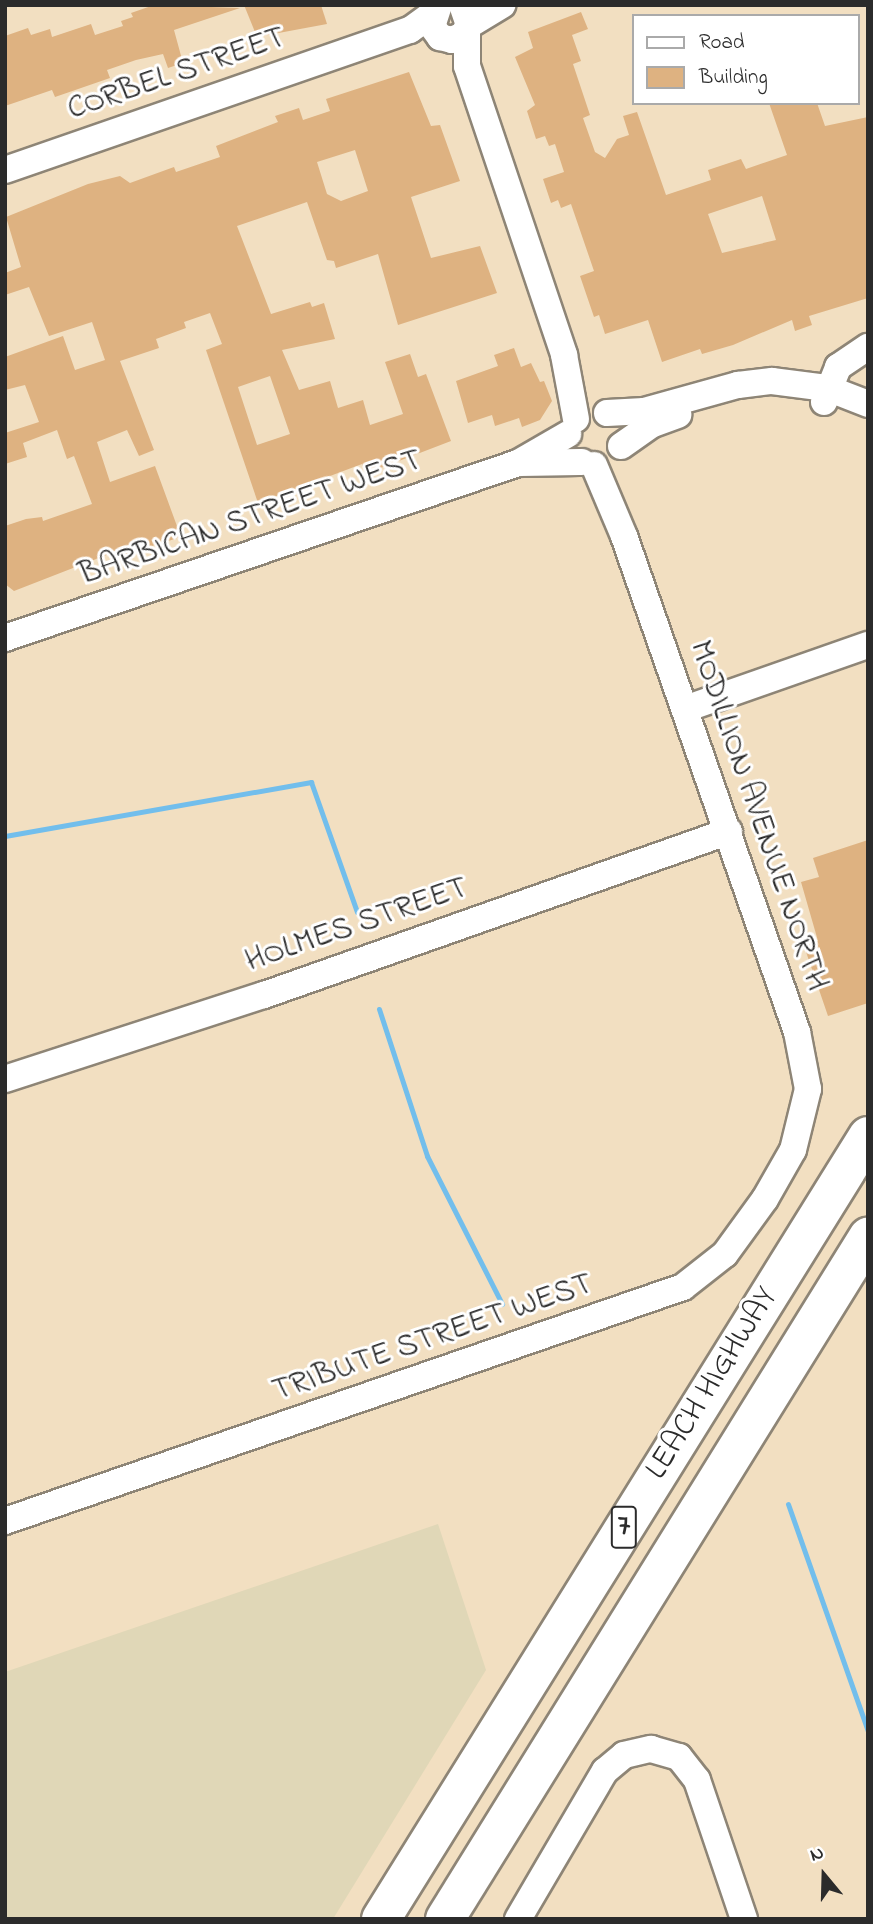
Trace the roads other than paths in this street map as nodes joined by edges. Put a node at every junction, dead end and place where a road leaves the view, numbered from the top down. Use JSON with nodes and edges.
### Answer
{"nodes":[{"id":1,"x":502,"y":5,"type":"edge"},
{"id":2,"x":447,"y":19,"type":"edge"},
{"id":3,"x":5,"y":170,"type":"edge"},
{"id":4,"x":868,"y":347,"type":"edge"},
{"id":5,"x":826,"y":395,"type":"junction"},
{"id":6,"x":868,"y":404,"type":"edge"},
{"id":7,"x":587,"y":419,"type":"junction"},
{"id":8,"x":868,"y":424,"type":"edge"},
{"id":9,"x":603,"y":458,"type":"junction"},
{"id":10,"x":517,"y":463,"type":"junction"},
{"id":11,"x":5,"y":638,"type":"edge"},
{"id":12,"x":868,"y":645,"type":"edge"},
{"id":13,"x":685,"y":709,"type":"junction"},
{"id":14,"x":729,"y":831,"type":"junction"},
{"id":15,"x":5,"y":1079,"type":"edge"},
{"id":16,"x":803,"y":1120,"type":"joint"},
{"id":17,"x":868,"y":1136,"type":"edge"},
{"id":18,"x":868,"y":1237,"type":"edge"},
{"id":19,"x":5,"y":1521,"type":"edge"},
{"id":20,"x":381,"y":1919,"type":"edge"},
{"id":21,"x":445,"y":1919,"type":"edge"},
{"id":22,"x":518,"y":1919,"type":"edge"},
{"id":23,"x":744,"y":1919,"type":"edge"}],
"edges":[{"from":1,"to":2,"type":"street"},
{"from":2,"to":3,"type":"street","name":"CORBEL STREET"},
{"from":2,"to":7,"type":"street"},
{"from":4,"to":5,"type":"street"},
{"from":5,"to":6,"type":"street"},
{"from":5,"to":7,"type":"street"},
{"from":5,"to":8,"type":"street"},
{"from":5,"to":9,"type":"street"},
{"from":7,"to":9,"type":"street"},
{"from":7,"to":9,"type":"street"},
{"from":7,"to":10,"type":"street","name":"BARBICAN STREET WEST"},
{"from":9,"to":10,"type":"street","name":"BARBICAN STREET WEST"},
{"from":9,"to":13,"type":"street","name":"MODILLION AVENUE NORTH"},
{"from":10,"to":11,"type":"street","name":"BARBICAN STREET WEST"},
{"from":12,"to":13,"type":"street"},
{"from":13,"to":14,"type":"street","name":"MODILLION AVENUE NORTH"},
{"from":14,"to":15,"type":"street","name":"HOLMES STREET"},
{"from":14,"to":16,"type":"street","name":"MODILLION AVENUE NORTH"},
{"from":16,"to":19,"type":"street","name":"TRIBUTE STREET WEST"},
{"from":17,"to":20,"type":"highway","name":"LEACH HIGHWAY","number":"7"},
{"from":18,"to":21,"type":"highway","name":"LEACH HIGHWAY","number":"7"},
{"from":22,"to":23,"type":"street"}]}
